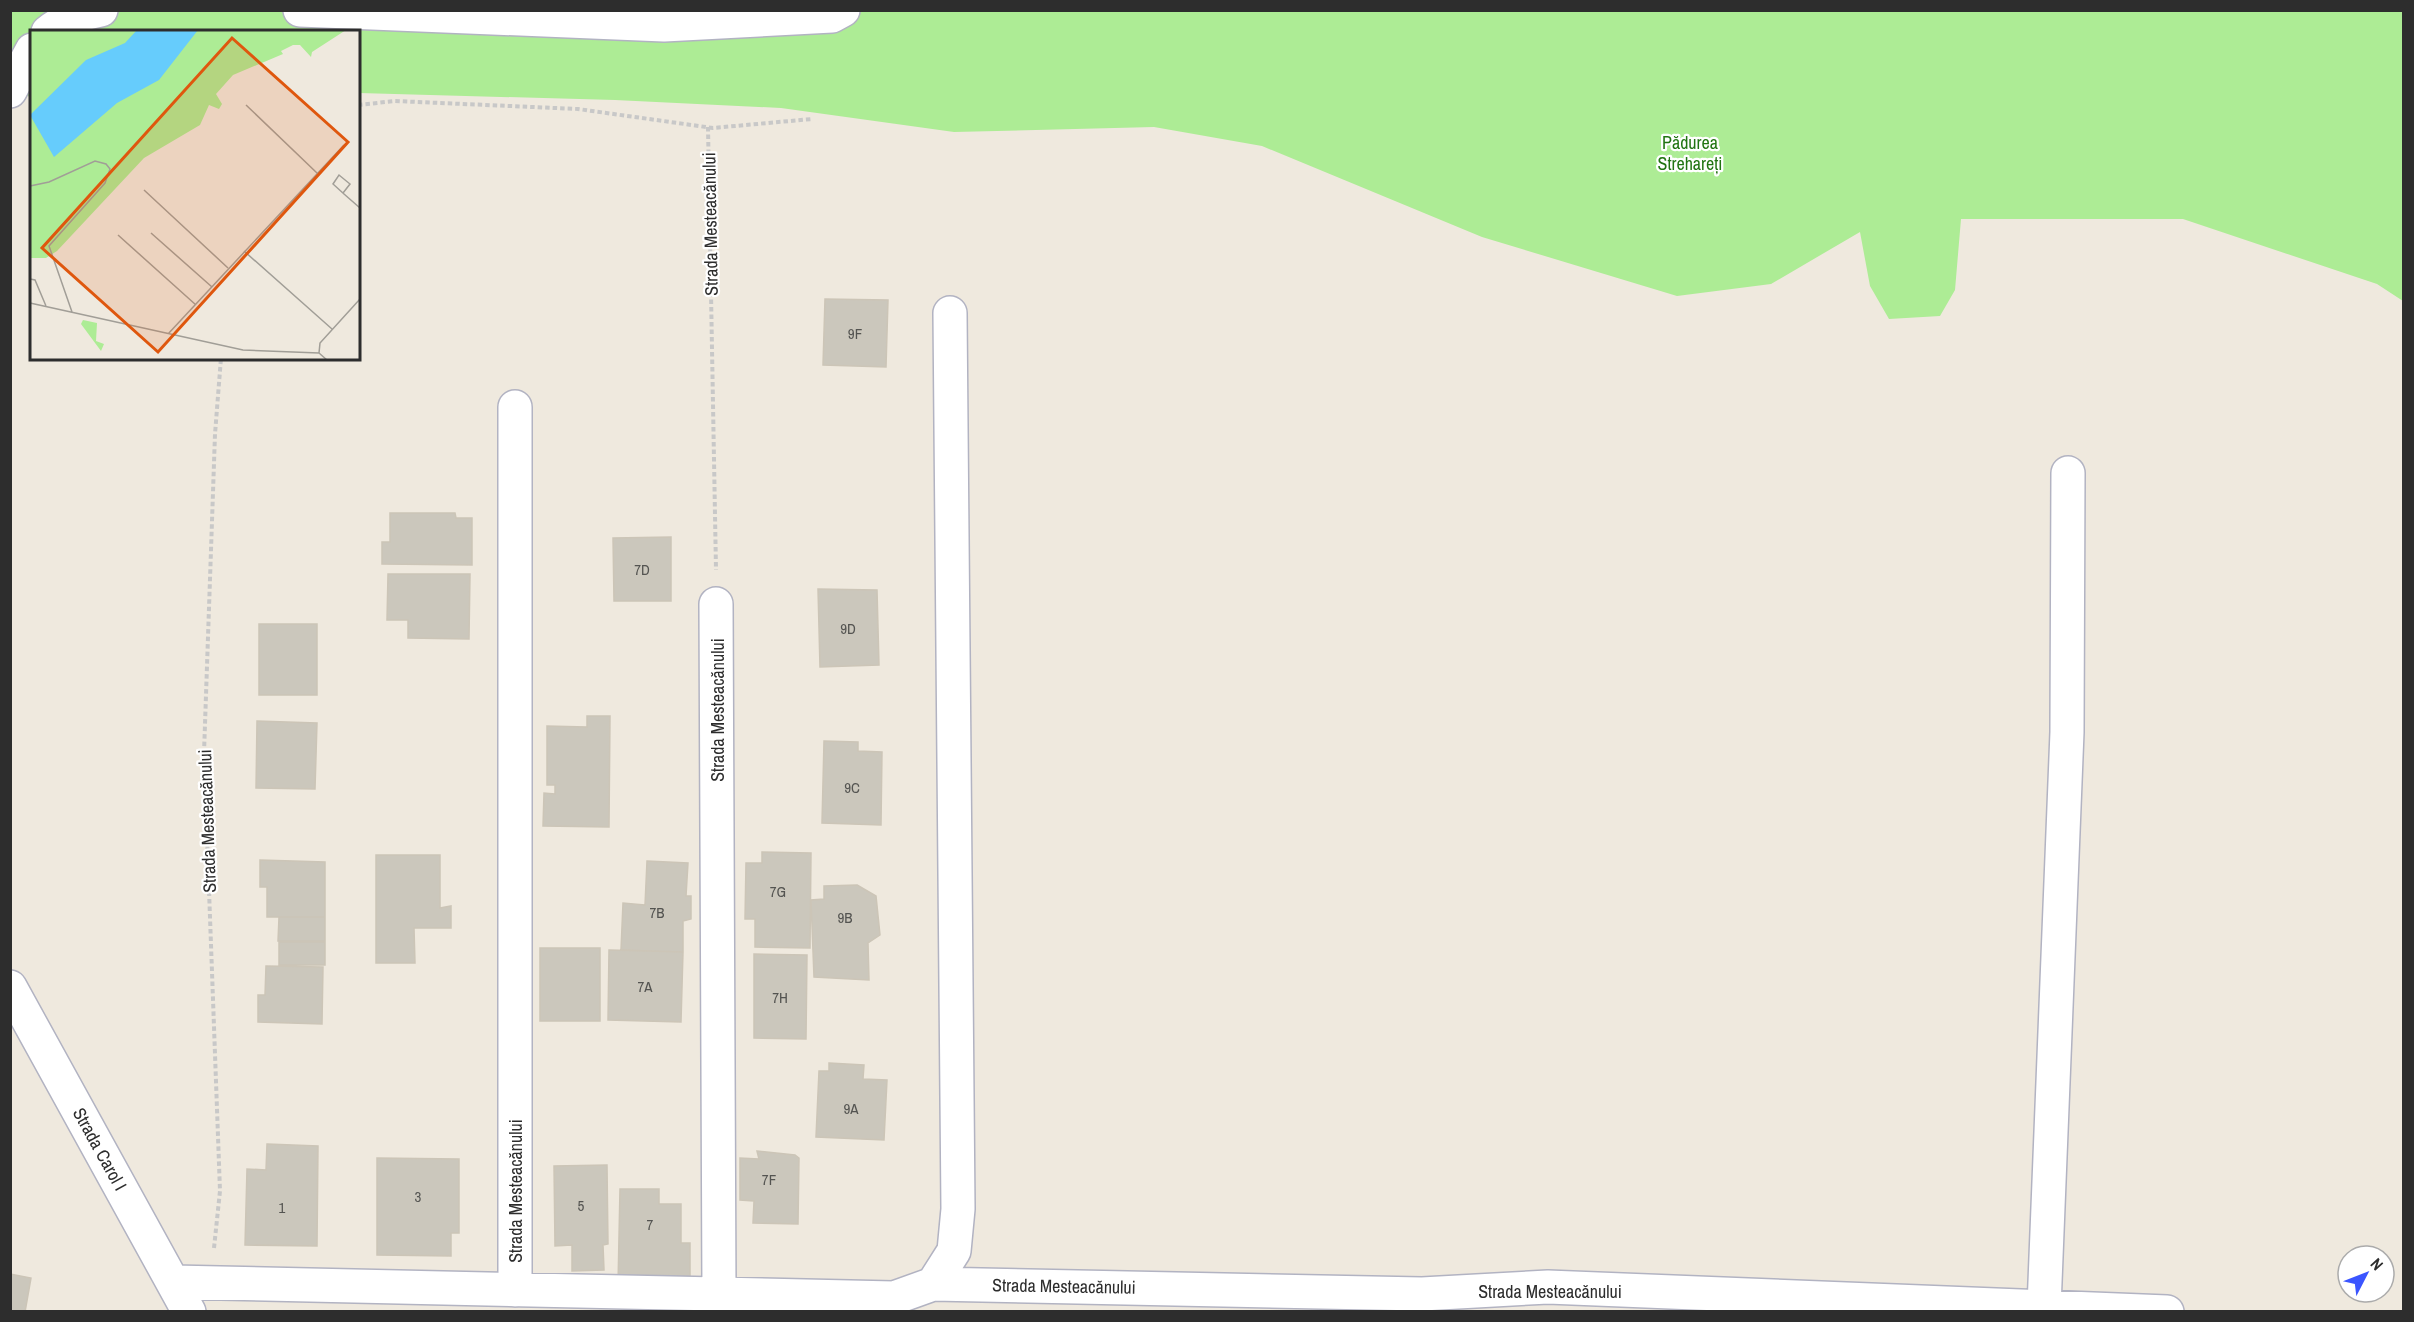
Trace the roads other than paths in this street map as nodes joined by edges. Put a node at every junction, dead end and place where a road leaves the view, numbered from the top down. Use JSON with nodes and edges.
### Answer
{"nodes":[{"id":1,"x":101,"y":10,"type":"edge"},
{"id":2,"x":300,"y":10,"type":"edge"},
{"id":3,"x":843,"y":10,"type":"edge"},
{"id":4,"x":51,"y":30,"type":"edge"},
{"id":5,"x":30,"y":54,"type":"edge"},
{"id":6,"x":10,"y":91,"type":"edge"},
{"id":7,"x":950,"y":313,"type":"dead end"},
{"id":8,"x":515,"y":407,"type":"dead end"},
{"id":9,"x":2068,"y":473,"type":"dead end"},
{"id":10,"x":716,"y":604,"type":"road end"},
{"id":11,"x":10,"y":987,"type":"edge"},
{"id":12,"x":173,"y":1282,"type":"junction"},
{"id":13,"x":933,"y":1284,"type":"junction"},
{"id":14,"x":515,"y":1290,"type":"junction"},
{"id":15,"x":719,"y":1294,"type":"junction"},
{"id":16,"x":1131,"y":1300,"type":"edge"},
{"id":17,"x":2044,"y":1307,"type":"junction"},
{"id":18,"x":189,"y":1311,"type":"edge"},
{"id":19,"x":2167,"y":1311,"type":"edge"}],
"edges":[{"from":1,"to":4,"type":"street"},
{"from":2,"to":3,"type":"street"},
{"from":5,"to":6,"type":"street"},
{"from":7,"to":13,"type":"street"},
{"from":8,"to":14,"type":"street","name":"Strada Mesteacănului"},
{"from":9,"to":17,"type":"street"},
{"from":10,"to":15,"type":"street","name":"Strada Mesteacănului"},
{"from":11,"to":12,"type":"street","name":"Strada Carol I"},
{"from":12,"to":14,"type":"street","name":"Strada Mesteacănului"},
{"from":12,"to":18,"type":"street","name":"Strada Carol I"},
{"from":13,"to":15,"type":"street","name":"Strada Mesteacănului"},
{"from":13,"to":16,"type":"street","name":"Strada Mesteacănului"},
{"from":14,"to":15,"type":"street","name":"Strada Mesteacănului"},
{"from":16,"to":17,"type":"street","name":"Strada Mesteacănului"},
{"from":17,"to":19,"type":"street","name":"Strada Mesteacănului"}]}
